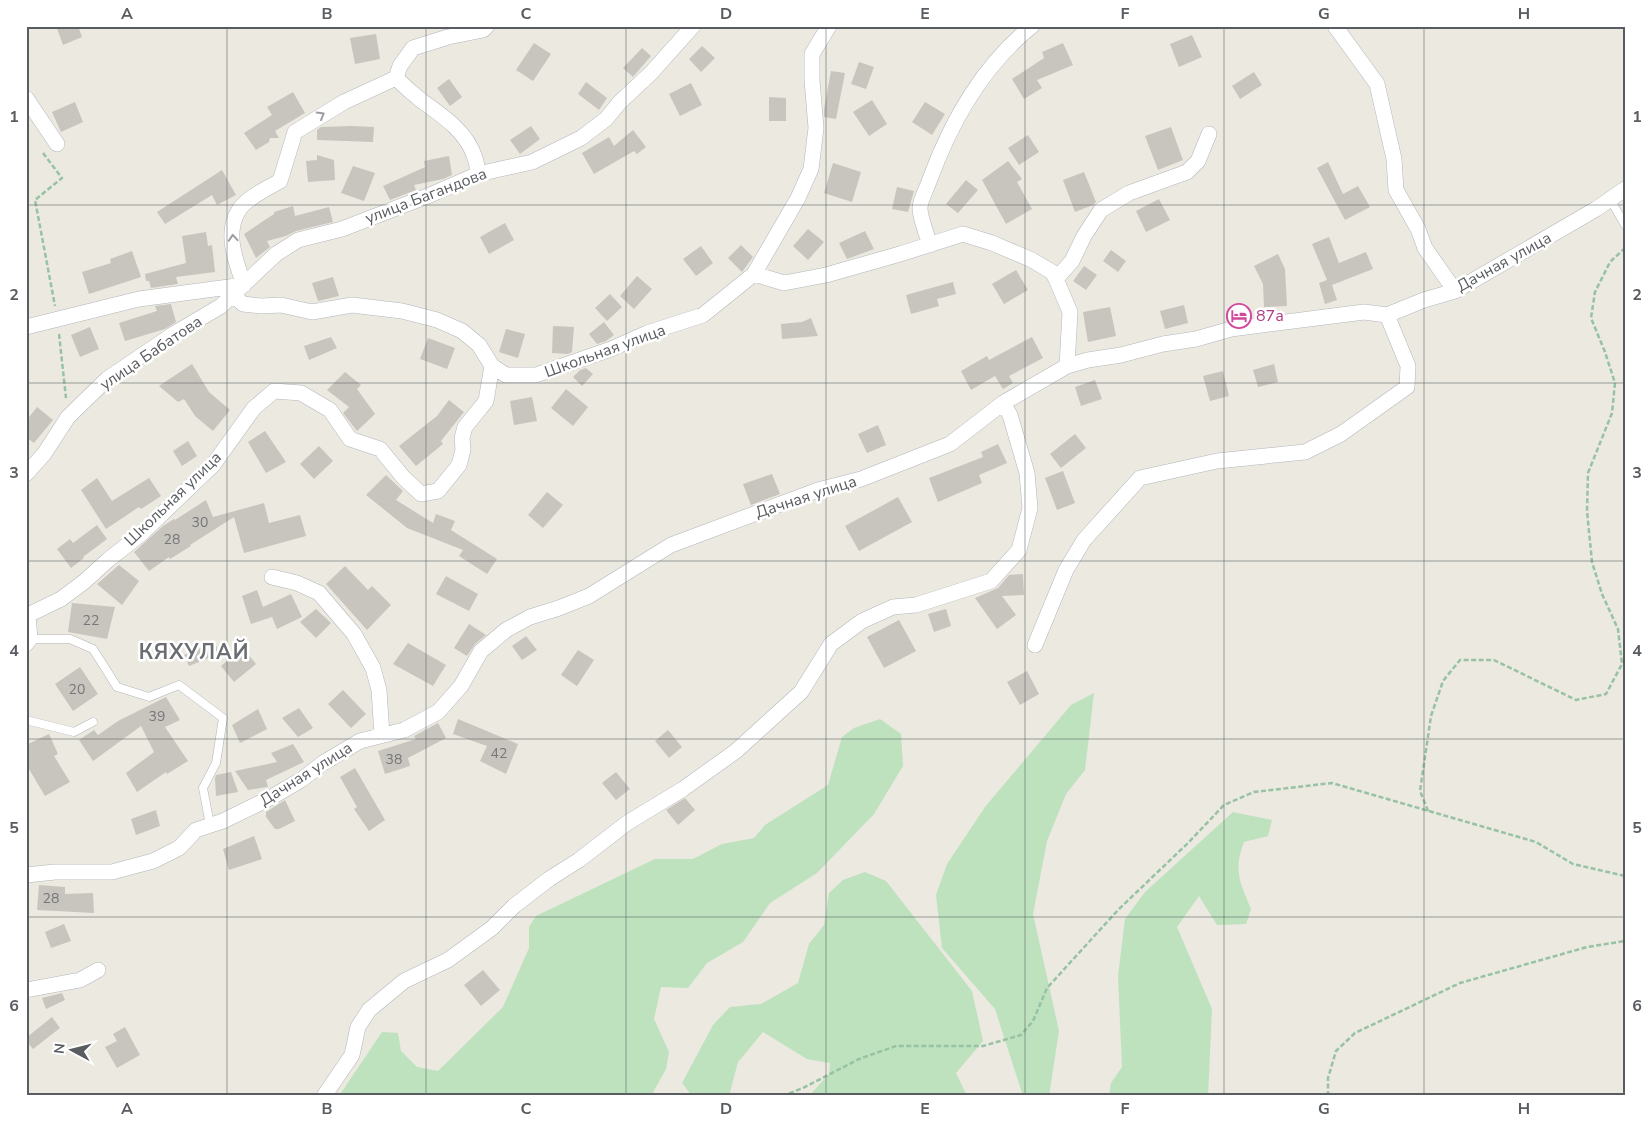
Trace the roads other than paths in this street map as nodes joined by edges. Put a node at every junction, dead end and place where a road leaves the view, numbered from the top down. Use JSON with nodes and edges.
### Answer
{"nodes":[{"id":1,"x":488,"y":26,"type":"edge"},
{"id":2,"x":693,"y":26,"type":"edge"},
{"id":3,"x":829,"y":26,"type":"edge"},
{"id":4,"x":1032,"y":26,"type":"edge"},
{"id":5,"x":1335,"y":26,"type":"edge"},
{"id":6,"x":396,"y":78,"type":"junction"},
{"id":7,"x":26,"y":98,"type":"edge"},
{"id":8,"x":1209,"y":134,"type":"dead end"},
{"id":9,"x":57,"y":144,"type":"dead end"},
{"id":10,"x":478,"y":174,"type":"junction"},
{"id":11,"x":1625,"y":189,"type":"edge"},
{"id":12,"x":1610,"y":199,"type":"junction"},
{"id":13,"x":1625,"y":225,"type":"edge"},
{"id":14,"x":930,"y":245,"type":"junction"},
{"id":15,"x":754,"y":274,"type":"junction"},
{"id":16,"x":1056,"y":279,"type":"junction"},
{"id":17,"x":244,"y":285,"type":"junction"},
{"id":18,"x":1455,"y":291,"type":"junction"},
{"id":19,"x":233,"y":295,"type":"junction"},
{"id":20,"x":1387,"y":315,"type":"junction"},
{"id":21,"x":26,"y":328,"type":"edge"},
{"id":22,"x":492,"y":366,"type":"junction"},
{"id":23,"x":1067,"y":366,"type":"junction"},
{"id":24,"x":1004,"y":403,"type":"junction"},
{"id":25,"x":26,"y":474,"type":"edge"},
{"id":26,"x":272,"y":577,"type":"dead end"},
{"id":27,"x":28,"y":641,"type":"edge"},
{"id":28,"x":1035,"y":645,"type":"dead end"},
{"id":29,"x":26,"y":720,"type":"edge"},
{"id":30,"x":93,"y":722,"type":"dead end"},
{"id":31,"x":382,"y":735,"type":"junction"},
{"id":32,"x":210,"y":825,"type":"junction"},
{"id":33,"x":26,"y":875,"type":"edge"},
{"id":34,"x":98,"y":970,"type":"dead end"},
{"id":35,"x":26,"y":990,"type":"edge"},
{"id":36,"x":324,"y":1096,"type":"edge"}],
"edges":[{"from":1,"to":6,"type":"street"},
{"from":2,"to":10,"type":"street","name":"улица Багандова"},
{"from":3,"to":15,"type":"street"},
{"from":4,"to":14,"type":"street"},
{"from":5,"to":18,"type":"street"},
{"from":6,"to":10,"type":"street"},
{"from":17,"to":6,"type":"street","one_way":true},
{"from":7,"to":9,"type":"street"},
{"from":8,"to":16,"type":"street"},
{"from":10,"to":17,"type":"street","name":"улица Багандова"},
{"from":11,"to":12,"type":"street","name":"Дачная улица"},
{"from":12,"to":13,"type":"lane"},
{"from":12,"to":18,"type":"street","name":"Дачная улица"},
{"from":14,"to":15,"type":"street"},
{"from":14,"to":16,"type":"street"},
{"from":15,"to":22,"type":"street","name":"Школьная улица"},
{"from":16,"to":23,"type":"street"},
{"from":17,"to":19,"type":"street","name":"улица Бабатова"},
{"from":17,"to":21,"type":"street"},
{"from":18,"to":20,"type":"street","name":"Дачная улица"},
{"from":19,"to":22,"type":"street"},
{"from":19,"to":25,"type":"street","name":"улица Бабатова"},
{"from":20,"to":23,"type":"street","name":"Дачная улица"},
{"from":20,"to":28,"type":"street"},
{"from":22,"to":27,"type":"street","name":"Школьная улица"},
{"from":23,"to":24,"type":"street","name":"Дачная улица"},
{"from":24,"to":31,"type":"street","name":"Дачная улица"},
{"from":24,"to":36,"type":"street"},
{"from":26,"to":31,"type":"street"},
{"from":27,"to":32,"type":"lane"},
{"from":29,"to":30,"type":"lane"},
{"from":31,"to":32,"type":"street","name":"Дачная улица"},
{"from":32,"to":33,"type":"street","name":"Дачная улица"},
{"from":34,"to":35,"type":"street"}]}
